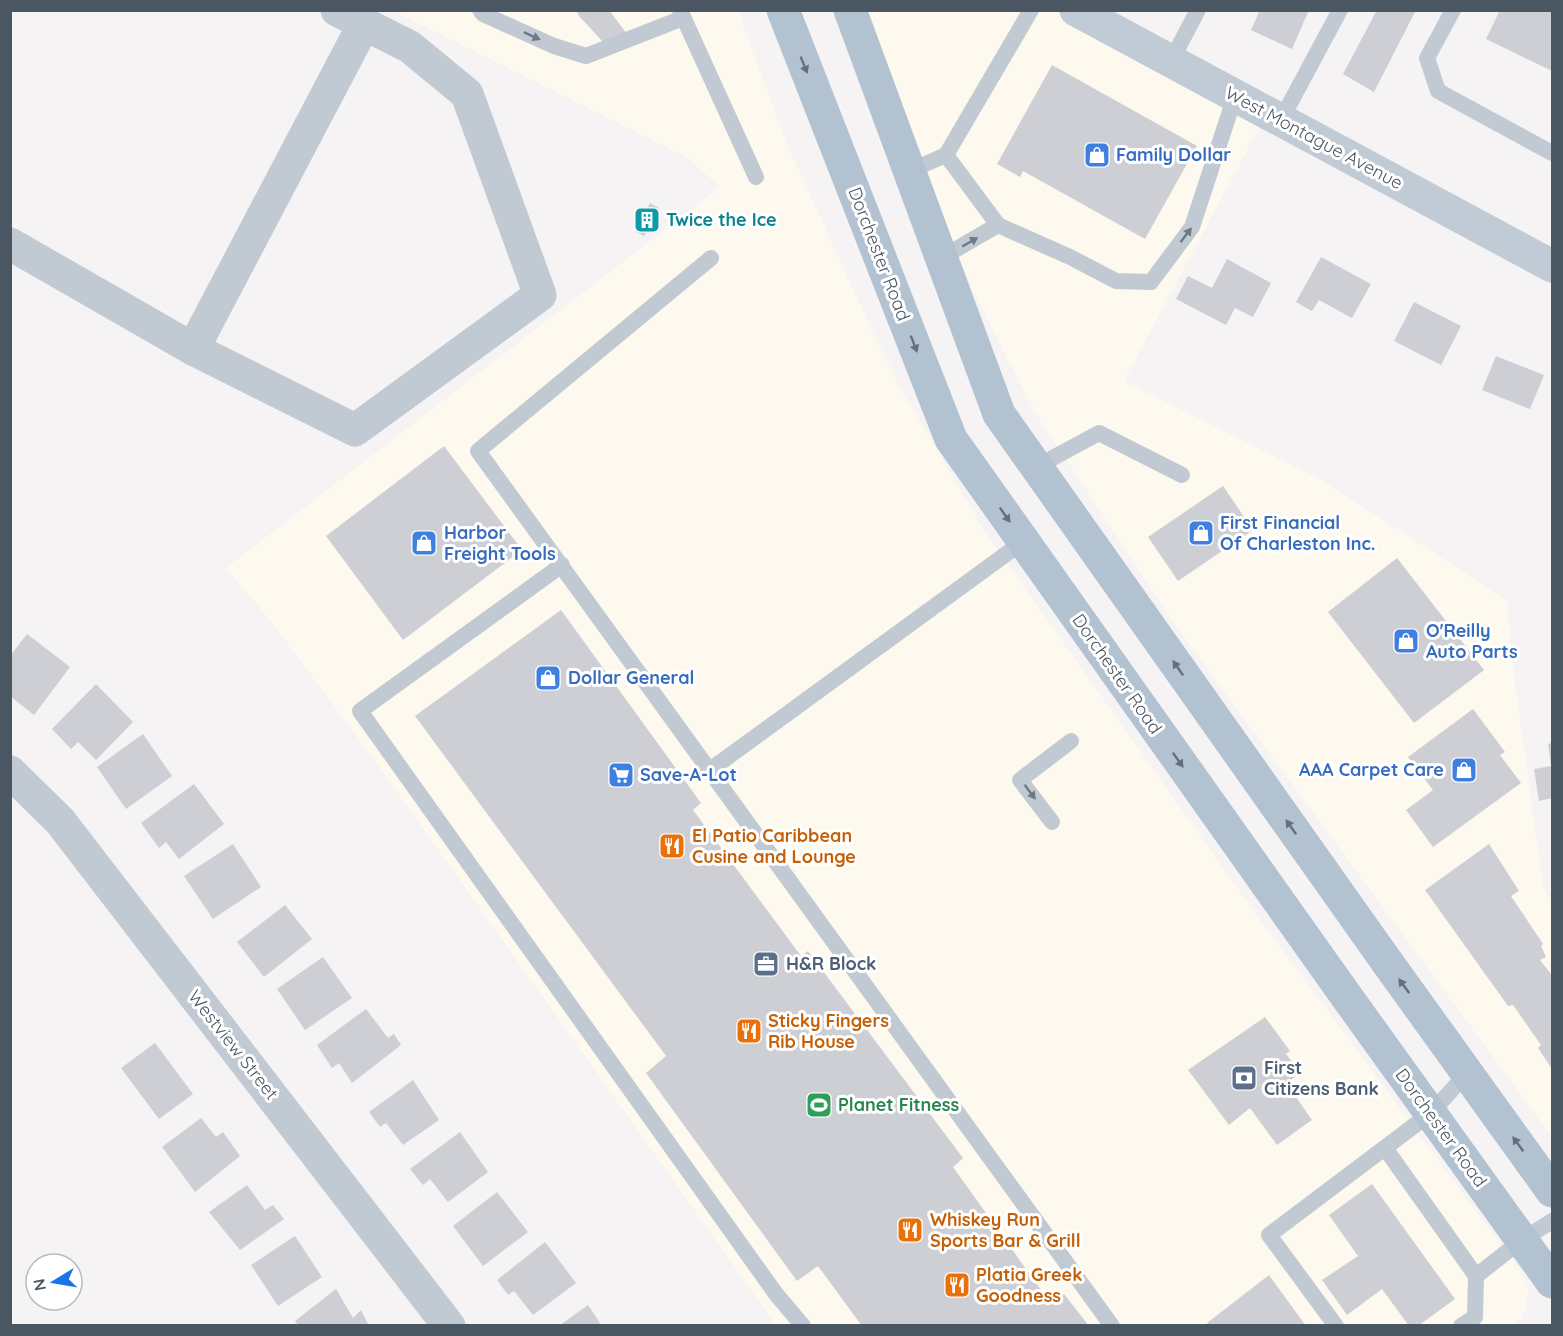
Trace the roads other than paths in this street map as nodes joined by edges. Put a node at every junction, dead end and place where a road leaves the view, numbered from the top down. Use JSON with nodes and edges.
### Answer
{"nodes":[{"id":1,"x":480,"y":10,"type":"edge"},
{"id":2,"x":783,"y":10,"type":"edge"},
{"id":3,"x":850,"y":10,"type":"edge"},
{"id":4,"x":1031,"y":10,"type":"edge"},
{"id":5,"x":1076,"y":10,"type":"edge"},
{"id":6,"x":1198,"y":10,"type":"edge"},
{"id":7,"x":1340,"y":10,"type":"edge"},
{"id":8,"x":1453,"y":10,"type":"edge"},
{"id":9,"x":681,"y":14,"type":"edge"},
{"id":10,"x":351,"y":17,"type":"edge"},
{"id":11,"x":1171,"y":62,"type":"junction"},
{"id":12,"x":1235,"y":96,"type":"junction"},
{"id":13,"x":1281,"y":120,"type":"junction"},
{"id":14,"x":1552,"y":153,"type":"edge"},
{"id":15,"x":946,"y":155,"type":"junction"},
{"id":16,"x":909,"y":171,"type":"junction"},
{"id":17,"x":756,"y":177,"type":"dead end"},
{"id":18,"x":998,"y":225,"type":"junction"},
{"id":19,"x":10,"y":244,"type":"edge"},
{"id":20,"x":711,"y":258,"type":"dead end"},
{"id":21,"x":941,"y":258,"type":"junction"},
{"id":22,"x":1552,"y":266,"type":"edge"},
{"id":23,"x":193,"y":349,"type":"junction"},
{"id":24,"x":1036,"y":467,"type":"junction"},
{"id":25,"x":1182,"y":475,"type":"dead end"},
{"id":26,"x":1024,"y":542,"type":"junction"},
{"id":27,"x":562,"y":565,"type":"junction"},
{"id":28,"x":1071,"y":741,"type":"dead end"},
{"id":29,"x":10,"y":771,"type":"edge"},
{"id":30,"x":710,"y":771,"type":"junction"},
{"id":31,"x":1052,"y":822,"type":"dead end"},
{"id":32,"x":1467,"y":1073,"type":"junction"},
{"id":33,"x":1431,"y":1113,"type":"junction"},
{"id":34,"x":1385,"y":1148,"type":"junction"},
{"id":35,"x":1552,"y":1191,"type":"edge"},
{"id":36,"x":1552,"y":1221,"type":"edge"},
{"id":37,"x":1522,"y":1240,"type":"junction"},
{"id":38,"x":1476,"y":1276,"type":"junction"},
{"id":39,"x":1552,"y":1282,"type":"edge"},
{"id":40,"x":1472,"y":1323,"type":"edge"},
{"id":41,"x":449,"y":1326,"type":"edge"},
{"id":42,"x":803,"y":1326,"type":"edge"},
{"id":43,"x":1112,"y":1326,"type":"edge"},
{"id":44,"x":1336,"y":1326,"type":"edge"}],
"edges":[{"from":1,"to":9,"type":"lane","one_way":true},
{"from":2,"to":26,"type":"main road","name":"Dorchester Road","one_way":true},
{"from":3,"to":16,"type":"main road"},
{"from":4,"to":15,"type":"lane"},
{"from":5,"to":11,"type":"street","name":"West Montague Avenue"},
{"from":6,"to":11,"type":"lane"},
{"from":7,"to":13,"type":"lane"},
{"from":8,"to":14,"type":"lane"},
{"from":9,"to":17,"type":"lane"},
{"from":10,"to":23,"type":"street"},
{"from":10,"to":23,"type":"street"},
{"from":11,"to":12,"type":"street","name":"West Montague Avenue"},
{"from":12,"to":13,"type":"street","name":"West Montague Avenue"},
{"from":18,"to":12,"type":"lane","one_way":true},
{"from":13,"to":22,"type":"street","name":"West Montague Avenue"},
{"from":15,"to":16,"type":"lane"},
{"from":15,"to":18,"type":"lane"},
{"from":16,"to":21,"type":"main road"},
{"from":21,"to":18,"type":"lane","one_way":true},
{"from":19,"to":23,"type":"street"},
{"from":20,"to":27,"type":"lane"},
{"from":21,"to":24,"type":"main road"},
{"from":24,"to":25,"type":"lane"},
{"from":32,"to":24,"type":"main road","one_way":true},
{"from":26,"to":30,"type":"lane"},
{"from":26,"to":33,"type":"main road","name":"Dorchester Road","one_way":true},
{"from":27,"to":30,"type":"lane"},
{"from":27,"to":42,"type":"lane"},
{"from":28,"to":31,"type":"lane","one_way":true},
{"from":29,"to":41,"type":"street","name":"Westview Street"},
{"from":30,"to":43,"type":"lane"},
{"from":32,"to":33,"type":"lane"},
{"from":35,"to":32,"type":"main road","one_way":true},
{"from":33,"to":34,"type":"lane"},
{"from":33,"to":37,"type":"main road","name":"Dorchester Road"},
{"from":34,"to":38,"type":"lane"},
{"from":34,"to":44,"type":"lane"},
{"from":36,"to":37,"type":"lane"},
{"from":37,"to":38,"type":"lane"},
{"from":37,"to":39,"type":"main road","name":"Dorchester Road"},
{"from":38,"to":40,"type":"lane"}]}
